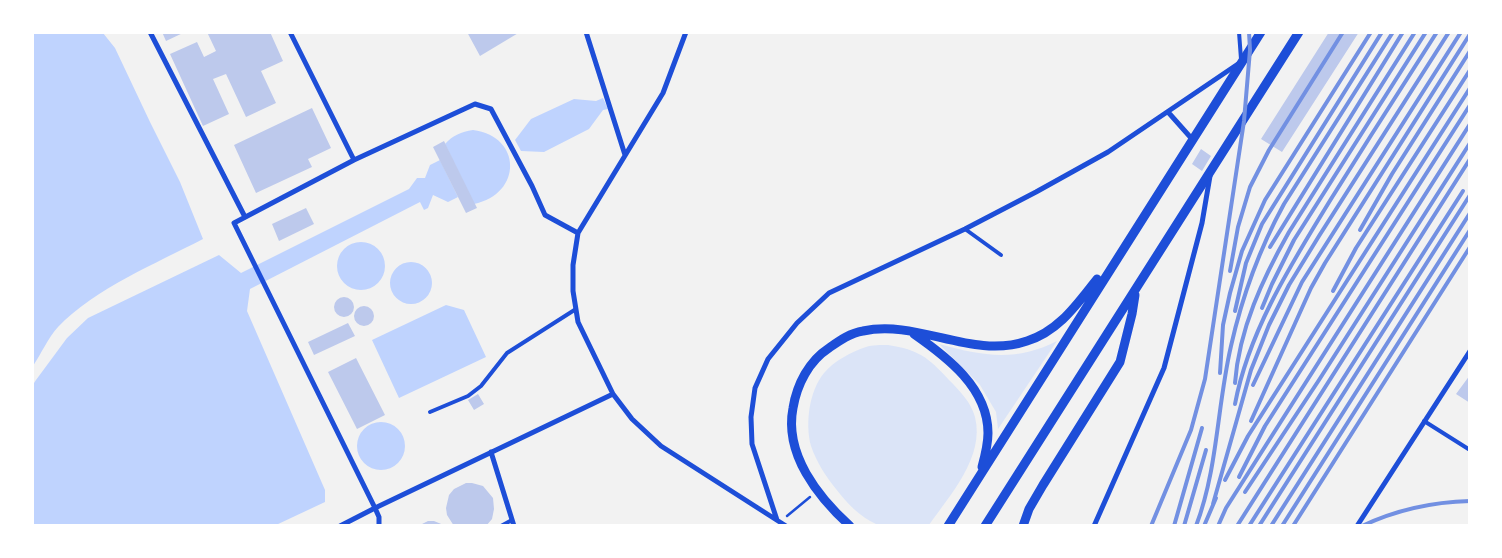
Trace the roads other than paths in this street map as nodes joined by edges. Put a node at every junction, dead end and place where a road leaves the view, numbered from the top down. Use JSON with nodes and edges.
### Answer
{"nodes":[{"id":1,"x":150,"y":32,"type":"edge"},
{"id":2,"x":290,"y":32,"type":"edge"},
{"id":3,"x":586,"y":32,"type":"edge"},
{"id":4,"x":686,"y":32,"type":"edge"},
{"id":5,"x":1239,"y":32,"type":"edge"},
{"id":6,"x":1299,"y":32,"type":"edge"},
{"id":7,"x":1258,"y":34,"type":"edge"},
{"id":8,"x":1242,"y":62,"type":"junction"},
{"id":9,"x":1168,"y":112,"type":"junction"},
{"id":10,"x":1192,"y":139,"type":"junction"},
{"id":11,"x":625,"y":155,"type":"junction"},
{"id":12,"x":354,"y":160,"type":"junction"},
{"id":13,"x":1211,"y":171,"type":"junction"},
{"id":14,"x":245,"y":217,"type":"junction"},
{"id":15,"x":965,"y":229,"type":"junction"},
{"id":16,"x":578,"y":233,"type":"junction"},
{"id":17,"x":1123,"y":248,"type":"junction"},
{"id":18,"x":1001,"y":255,"type":"dead end"},
{"id":19,"x":1135,"y":290,"type":"junction"},
{"id":20,"x":576,"y":309,"type":"junction"},
{"id":21,"x":912,"y":332,"type":"junction"},
{"id":22,"x":1470,"y":351,"type":"edge"},
{"id":23,"x":613,"y":394,"type":"junction"},
{"id":24,"x":430,"y":412,"type":"dead end"},
{"id":25,"x":1424,"y":421,"type":"junction"},
{"id":26,"x":1470,"y":450,"type":"edge"},
{"id":27,"x":491,"y":452,"type":"junction"},
{"id":28,"x":979,"y":477,"type":"junction"},
{"id":29,"x":376,"y":508,"type":"junction"},
{"id":30,"x":778,"y":521,"type":"junction"},
{"id":31,"x":513,"y":523,"type":"edge"},
{"id":32,"x":340,"y":526,"type":"edge"},
{"id":33,"x":379,"y":526,"type":"edge"},
{"id":34,"x":501,"y":526,"type":"edge"},
{"id":35,"x":786,"y":526,"type":"edge"},
{"id":36,"x":850,"y":526,"type":"edge"},
{"id":37,"x":948,"y":526,"type":"edge"},
{"id":38,"x":985,"y":526,"type":"edge"},
{"id":39,"x":1023,"y":526,"type":"edge"},
{"id":40,"x":1094,"y":526,"type":"edge"},
{"id":41,"x":1357,"y":526,"type":"edge"}],
"edges":[{"from":1,"to":14,"type":"street"},
{"from":2,"to":12,"type":"street"},
{"from":3,"to":11,"type":"street"},
{"from":4,"to":11,"type":"street"},
{"from":5,"to":8,"type":"lane"},
{"from":6,"to":13,"type":"street"},
{"from":7,"to":8,"type":"street"},
{"from":8,"to":9,"type":"street"},
{"from":8,"to":10,"type":"street"},
{"from":9,"to":10,"type":"street"},
{"from":9,"to":15,"type":"street"},
{"from":10,"to":17,"type":"street"},
{"from":11,"to":16,"type":"street"},
{"from":12,"to":14,"type":"street"},
{"from":12,"to":16,"type":"street"},
{"from":13,"to":19,"type":"street"},
{"from":13,"to":40,"type":"street"},
{"from":14,"to":29,"type":"street"},
{"from":15,"to":18,"type":"lane"},
{"from":15,"to":30,"type":"street"},
{"from":16,"to":20,"type":"street"},
{"from":17,"to":21,"type":"street"},
{"from":17,"to":28,"type":"street"},
{"from":19,"to":38,"type":"street"},
{"from":19,"to":39,"type":"street"},
{"from":20,"to":23,"type":"street"},
{"from":20,"to":24,"type":"lane"},
{"from":21,"to":28,"type":"street"},
{"from":21,"to":36,"type":"street"},
{"from":22,"to":25,"type":"street"},
{"from":23,"to":27,"type":"street"},
{"from":23,"to":30,"type":"street"},
{"from":25,"to":26,"type":"lane"},
{"from":25,"to":41,"type":"street"},
{"from":27,"to":29,"type":"street"},
{"from":27,"to":31,"type":"street"},
{"from":28,"to":37,"type":"street"},
{"from":29,"to":32,"type":"street"},
{"from":29,"to":33,"type":"street"},
{"from":30,"to":35,"type":"street"},
{"from":31,"to":34,"type":"lane"}]}
